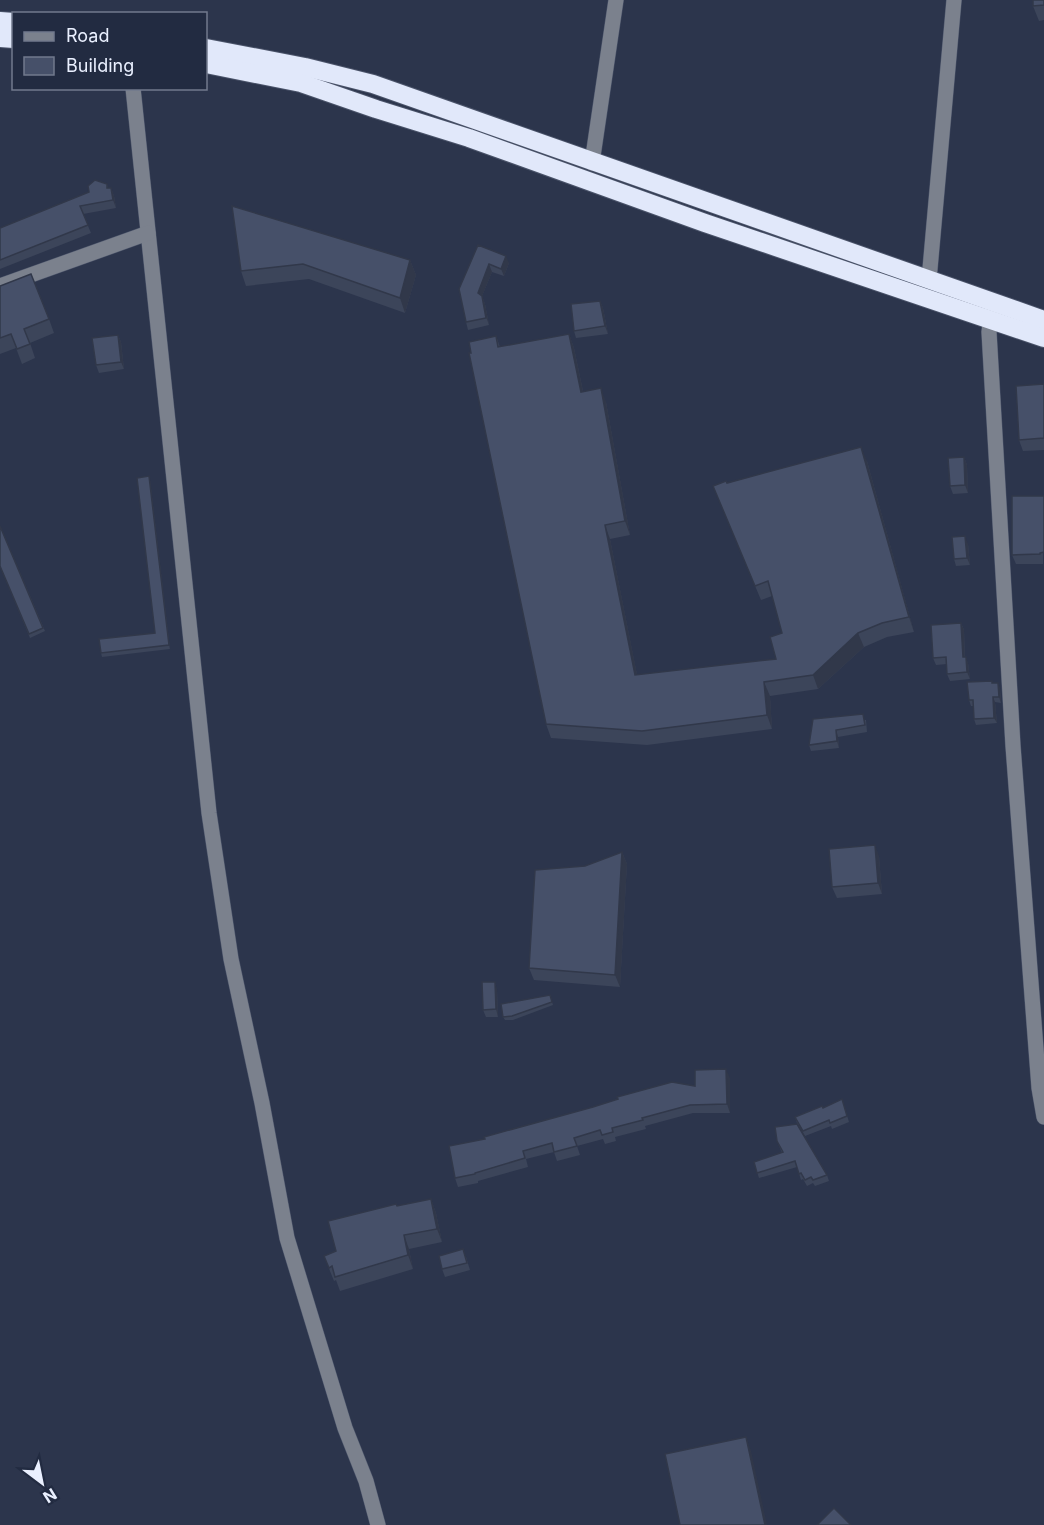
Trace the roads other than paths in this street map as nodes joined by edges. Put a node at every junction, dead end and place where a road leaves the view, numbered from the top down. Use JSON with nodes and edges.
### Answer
{"nodes":[{"id":1,"x":616,"y":0,"type":"edge"},
{"id":2,"x":954,"y":0,"type":"edge"},
{"id":3,"x":207,"y":48,"type":"edge"},
{"id":4,"x":207,"y":64,"type":"edge"},
{"id":5,"x":133,"y":90,"type":"edge"},
{"id":6,"x":592,"y":162,"type":"junction"},
{"id":7,"x":148,"y":232,"type":"junction"},
{"id":8,"x":929,"y":280,"type":"junction"},
{"id":9,"x":0,"y":286,"type":"edge"},
{"id":10,"x":992,"y":311,"type":"junction"},
{"id":11,"x":1044,"y":320,"type":"edge"},
{"id":12,"x":1044,"y":338,"type":"edge"},
{"id":13,"x":1044,"y":1117,"type":"edge"},
{"id":14,"x":378,"y":1525,"type":"edge"}],
"edges":[{"from":1,"to":6,"type":"street"},
{"from":2,"to":8,"type":"street"},
{"from":3,"to":6,"type":"highway"},
{"from":4,"to":10,"type":"highway"},
{"from":5,"to":7,"type":"street"},
{"from":6,"to":8,"type":"highway"},
{"from":7,"to":9,"type":"street"},
{"from":7,"to":14,"type":"street"},
{"from":8,"to":10,"type":"highway"},
{"from":10,"to":11,"type":"highway"},
{"from":10,"to":12,"type":"highway"},
{"from":10,"to":13,"type":"street"}]}
